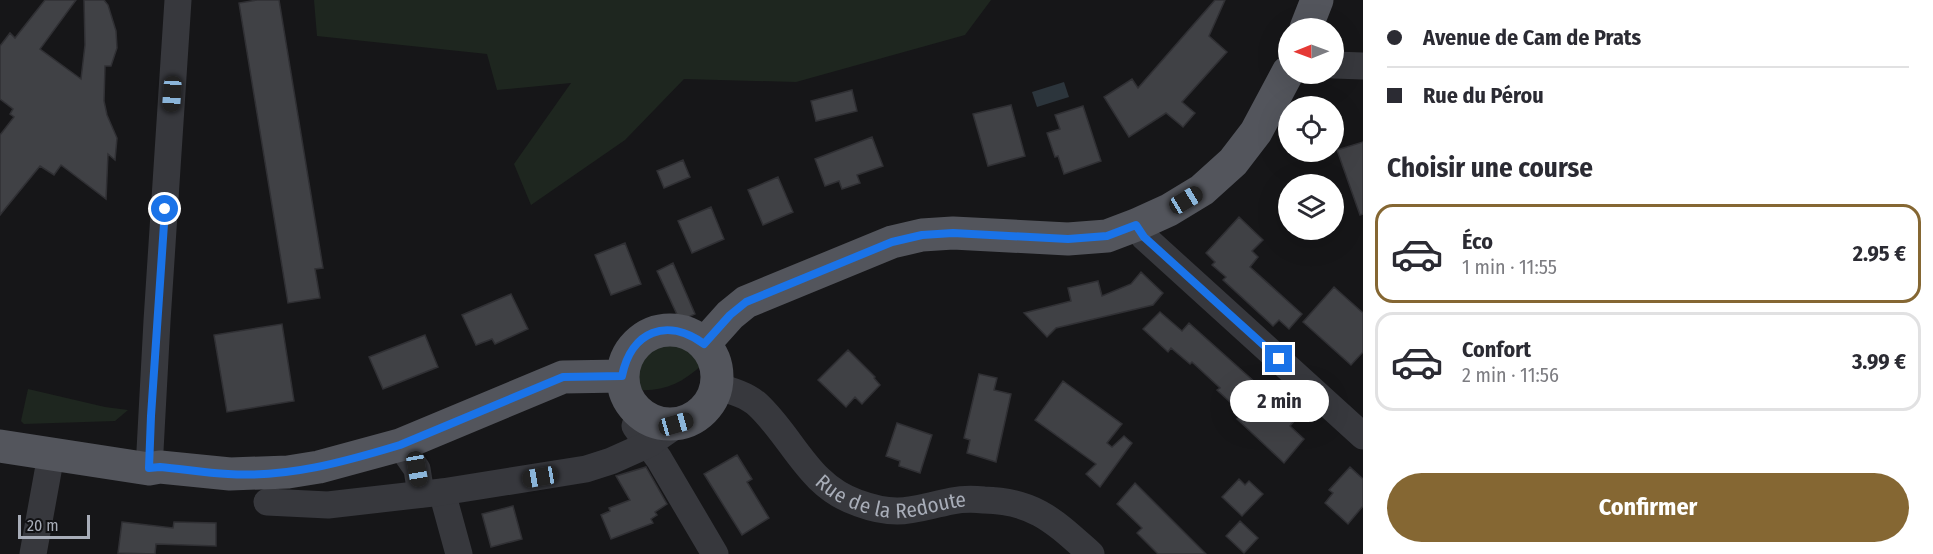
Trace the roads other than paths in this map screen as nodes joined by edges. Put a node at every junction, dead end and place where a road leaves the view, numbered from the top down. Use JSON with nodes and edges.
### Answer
{"nodes":[{"id":1,"x":178,"y":0,"type":"edge"},
{"id":2,"x":1317,"y":0,"type":"edge"},
{"id":3,"x":1310,"y":18,"type":"edge"},
{"id":4,"x":1344,"y":65,"type":"edge"},
{"id":5,"x":1363,"y":66,"type":"edge"},
{"id":6,"x":1282,"y":84,"type":"edge"},
{"id":7,"x":1136,"y":225,"type":"junction"},
{"id":8,"x":704,"y":344,"type":"junction"},
{"id":9,"x":622,"y":376,"type":"junction"},
{"id":10,"x":717,"y":387,"type":"junction"},
{"id":11,"x":641,"y":428,"type":"junction"},
{"id":12,"x":1363,"y":436,"type":"edge"},
{"id":13,"x":400,"y":445,"type":"junction"},
{"id":14,"x":0,"y":446,"type":"edge"},
{"id":15,"x":51,"y":455,"type":"junction"},
{"id":16,"x":149,"y":468,"type":"junction"},
{"id":17,"x":432,"y":493,"type":"junction"},
{"id":18,"x":267,"y":502,"type":"dead end"},
{"id":19,"x":33,"y":554,"type":"edge"},
{"id":20,"x":459,"y":554,"type":"edge"},
{"id":21,"x":716,"y":554,"type":"edge"},
{"id":22,"x":1091,"y":554,"type":"edge"}],
"edges":[{"from":1,"to":16,"type":"street"},
{"from":2,"to":3,"type":"main road"},
{"from":4,"to":5,"type":"street"},
{"from":6,"to":7,"type":"main road"},
{"from":7,"to":8,"type":"main road"},
{"from":7,"to":12,"type":"street"},
{"from":8,"to":9,"type":"main road"},
{"from":8,"to":10,"type":"main road"},
{"from":9,"to":11,"type":"main road"},
{"from":9,"to":13,"type":"main road"},
{"from":10,"to":11,"type":"main road"},
{"from":10,"to":22,"type":"street","name":"Rue de la Redoute"},
{"from":11,"to":17,"type":"street"},
{"from":11,"to":21,"type":"street"},
{"from":13,"to":16,"type":"main road"},
{"from":13,"to":17,"type":"street"},
{"from":14,"to":15,"type":"main road"},
{"from":15,"to":16,"type":"main road"},
{"from":15,"to":19,"type":"street"},
{"from":17,"to":18,"type":"street"},
{"from":17,"to":20,"type":"street"}]}
